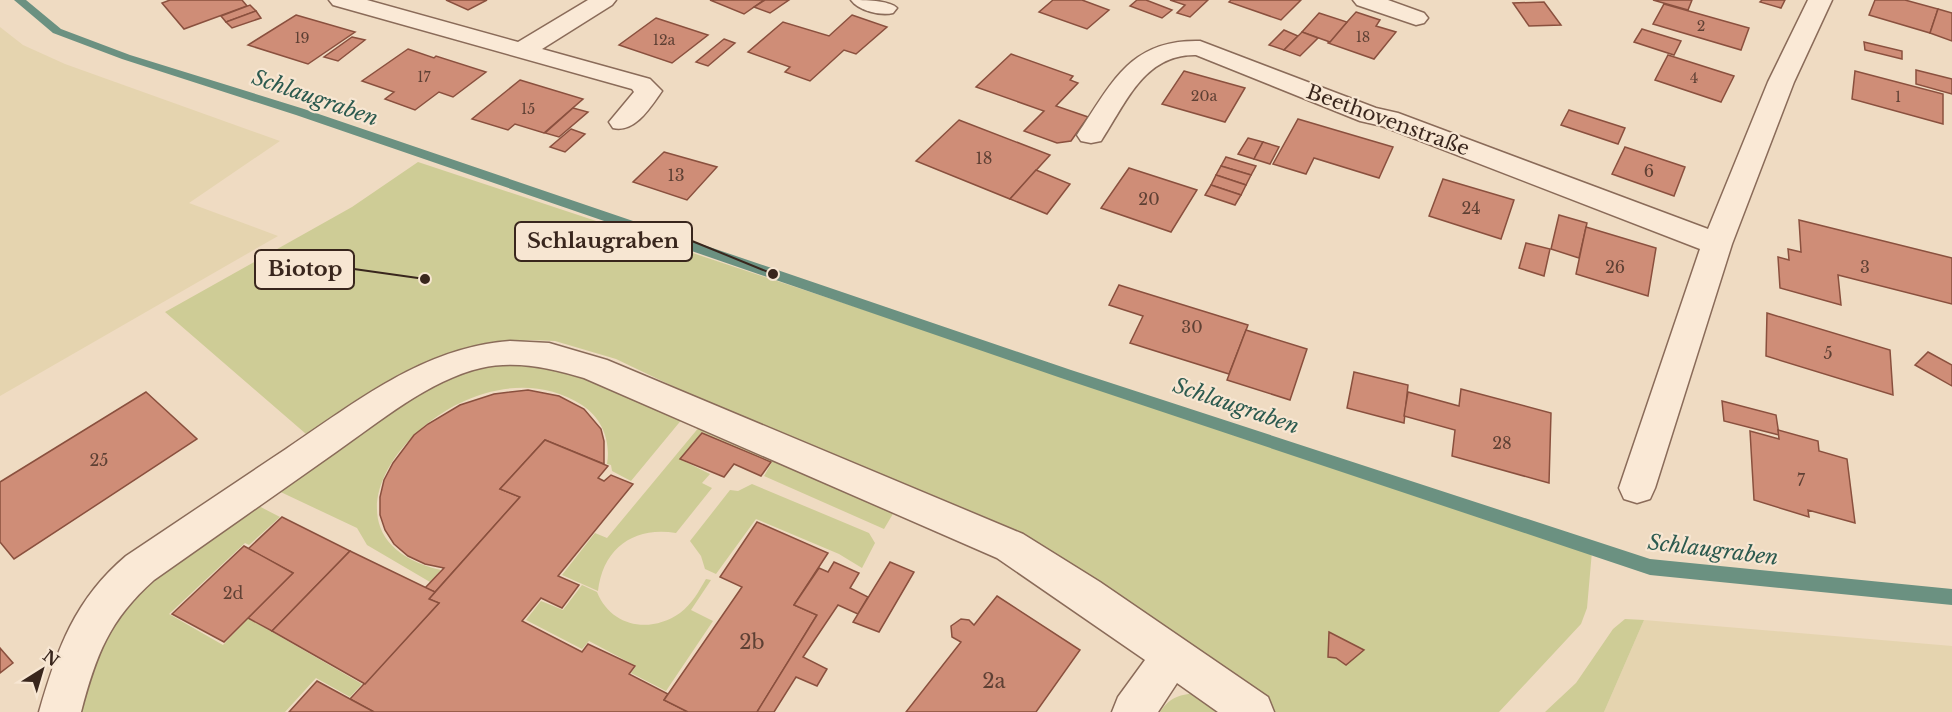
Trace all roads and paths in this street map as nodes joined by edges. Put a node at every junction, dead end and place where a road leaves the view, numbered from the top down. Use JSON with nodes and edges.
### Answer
{"nodes":[{"id":1,"x":341,"y":0,"type":"edge"},
{"id":2,"x":604,"y":0,"type":"edge"},
{"id":3,"x":863,"y":0,"type":"edge"},
{"id":4,"x":1365,"y":0,"type":"edge"},
{"id":5,"x":1820,"y":0,"type":"edge"},
{"id":6,"x":885,"y":8,"type":"dead end"},
{"id":7,"x":1416,"y":18,"type":"dead end"},
{"id":8,"x":521,"y":51,"type":"junction"},
{"id":9,"x":622,"y":122,"type":"dead end"},
{"id":10,"x":1091,"y":135,"type":"dead end"},
{"id":11,"x":1717,"y":244,"type":"junction"},
{"id":12,"x":1637,"y":488,"type":"dead end"},
{"id":13,"x":1172,"y":655,"type":"junction"},
{"id":14,"x":60,"y":712,"type":"edge"},
{"id":15,"x":1133,"y":712,"type":"edge"},
{"id":16,"x":1254,"y":712,"type":"edge"}],
"edges":[{"from":1,"to":8,"type":"street"},
{"from":2,"to":8,"type":"street"},
{"from":3,"to":6,"type":"street"},
{"from":4,"to":7,"type":"street"},
{"from":5,"to":11,"type":"street"},
{"from":8,"to":9,"type":"street"},
{"from":10,"to":11,"type":"street","name":"Beethovenstraße"},
{"from":11,"to":12,"type":"street"},
{"from":13,"to":14,"type":"street"},
{"from":13,"to":15,"type":"street"},
{"from":13,"to":16,"type":"street"}]}
